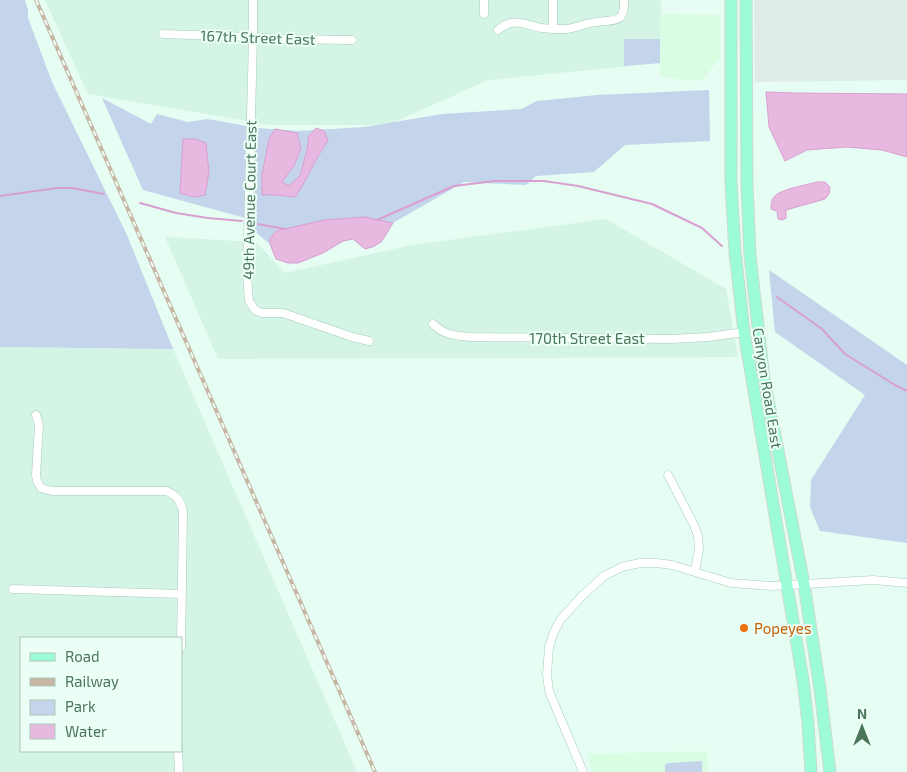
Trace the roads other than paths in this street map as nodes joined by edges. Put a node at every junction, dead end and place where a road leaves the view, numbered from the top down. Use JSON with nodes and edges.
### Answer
{"nodes":[{"id":1,"x":253,"y":0,"type":"edge"},
{"id":2,"x":484,"y":0,"type":"edge"},
{"id":3,"x":553,"y":0,"type":"edge"},
{"id":4,"x":624,"y":0,"type":"edge"},
{"id":5,"x":730,"y":0,"type":"edge"},
{"id":6,"x":746,"y":0,"type":"edge"},
{"id":7,"x":484,"y":14,"type":"dead end"},
{"id":8,"x":553,"y":29,"type":"junction"},
{"id":9,"x":498,"y":30,"type":"dead end"},
{"id":10,"x":163,"y":34,"type":"dead end"},
{"id":11,"x":253,"y":37,"type":"junction"},
{"id":12,"x":352,"y":40,"type":"dead end"},
{"id":13,"x":433,"y":324,"type":"dead end"},
{"id":14,"x":744,"y":332,"type":"junction"},
{"id":15,"x":369,"y":342,"type":"dead end"},
{"id":16,"x":764,"y":379,"type":"junction"},
{"id":17,"x":36,"y":415,"type":"dead end"},
{"id":18,"x":668,"y":475,"type":"dead end"},
{"id":19,"x":695,"y":571,"type":"junction"},
{"id":20,"x":907,"y":583,"type":"edge"},
{"id":21,"x":804,"y":584,"type":"junction"},
{"id":22,"x":787,"y":585,"type":"junction"},
{"id":23,"x":13,"y":589,"type":"dead end"},
{"id":24,"x":575,"y":589,"type":"dead end"},
{"id":25,"x":182,"y":594,"type":"junction"},
{"id":26,"x":582,"y":596,"type":"junction"},
{"id":27,"x":181,"y":637,"type":"edge"},
{"id":28,"x":178,"y":752,"type":"edge"},
{"id":29,"x":179,"y":772,"type":"edge"},
{"id":30,"x":583,"y":772,"type":"edge"},
{"id":31,"x":811,"y":772,"type":"edge"},
{"id":32,"x":830,"y":772,"type":"edge"}],
"edges":[{"from":1,"to":11,"type":"street","name":"49th Avenue Court East"},
{"from":2,"to":7,"type":"street"},
{"from":3,"to":8,"type":"street"},
{"from":4,"to":8,"type":"street"},
{"from":5,"to":14,"type":"main road","name":"Canyon Road East"},
{"from":6,"to":16,"type":"main road","name":"Canyon Road East"},
{"from":8,"to":9,"type":"street"},
{"from":10,"to":11,"type":"street","name":"167th Street East"},
{"from":11,"to":12,"type":"street","name":"167th Street East"},
{"from":11,"to":15,"type":"street","name":"49th Avenue Court East"},
{"from":13,"to":14,"type":"street","name":"170th Street East"},
{"from":14,"to":16,"type":"main road"},
{"from":14,"to":22,"type":"main road","name":"Canyon Road East"},
{"from":16,"to":21,"type":"main road","name":"Canyon Road East"},
{"from":17,"to":25,"type":"street"},
{"from":18,"to":19,"type":"street"},
{"from":19,"to":22,"type":"street"},
{"from":19,"to":26,"type":"street"},
{"from":20,"to":21,"type":"street"},
{"from":21,"to":22,"type":"street"},
{"from":21,"to":32,"type":"main road","name":"Canyon Road East"},
{"from":22,"to":31,"type":"main road","name":"Canyon Road East"},
{"from":23,"to":25,"type":"street"},
{"from":24,"to":26,"type":"street"},
{"from":25,"to":27,"type":"street"},
{"from":26,"to":30,"type":"street"},
{"from":28,"to":29,"type":"street"}]}
